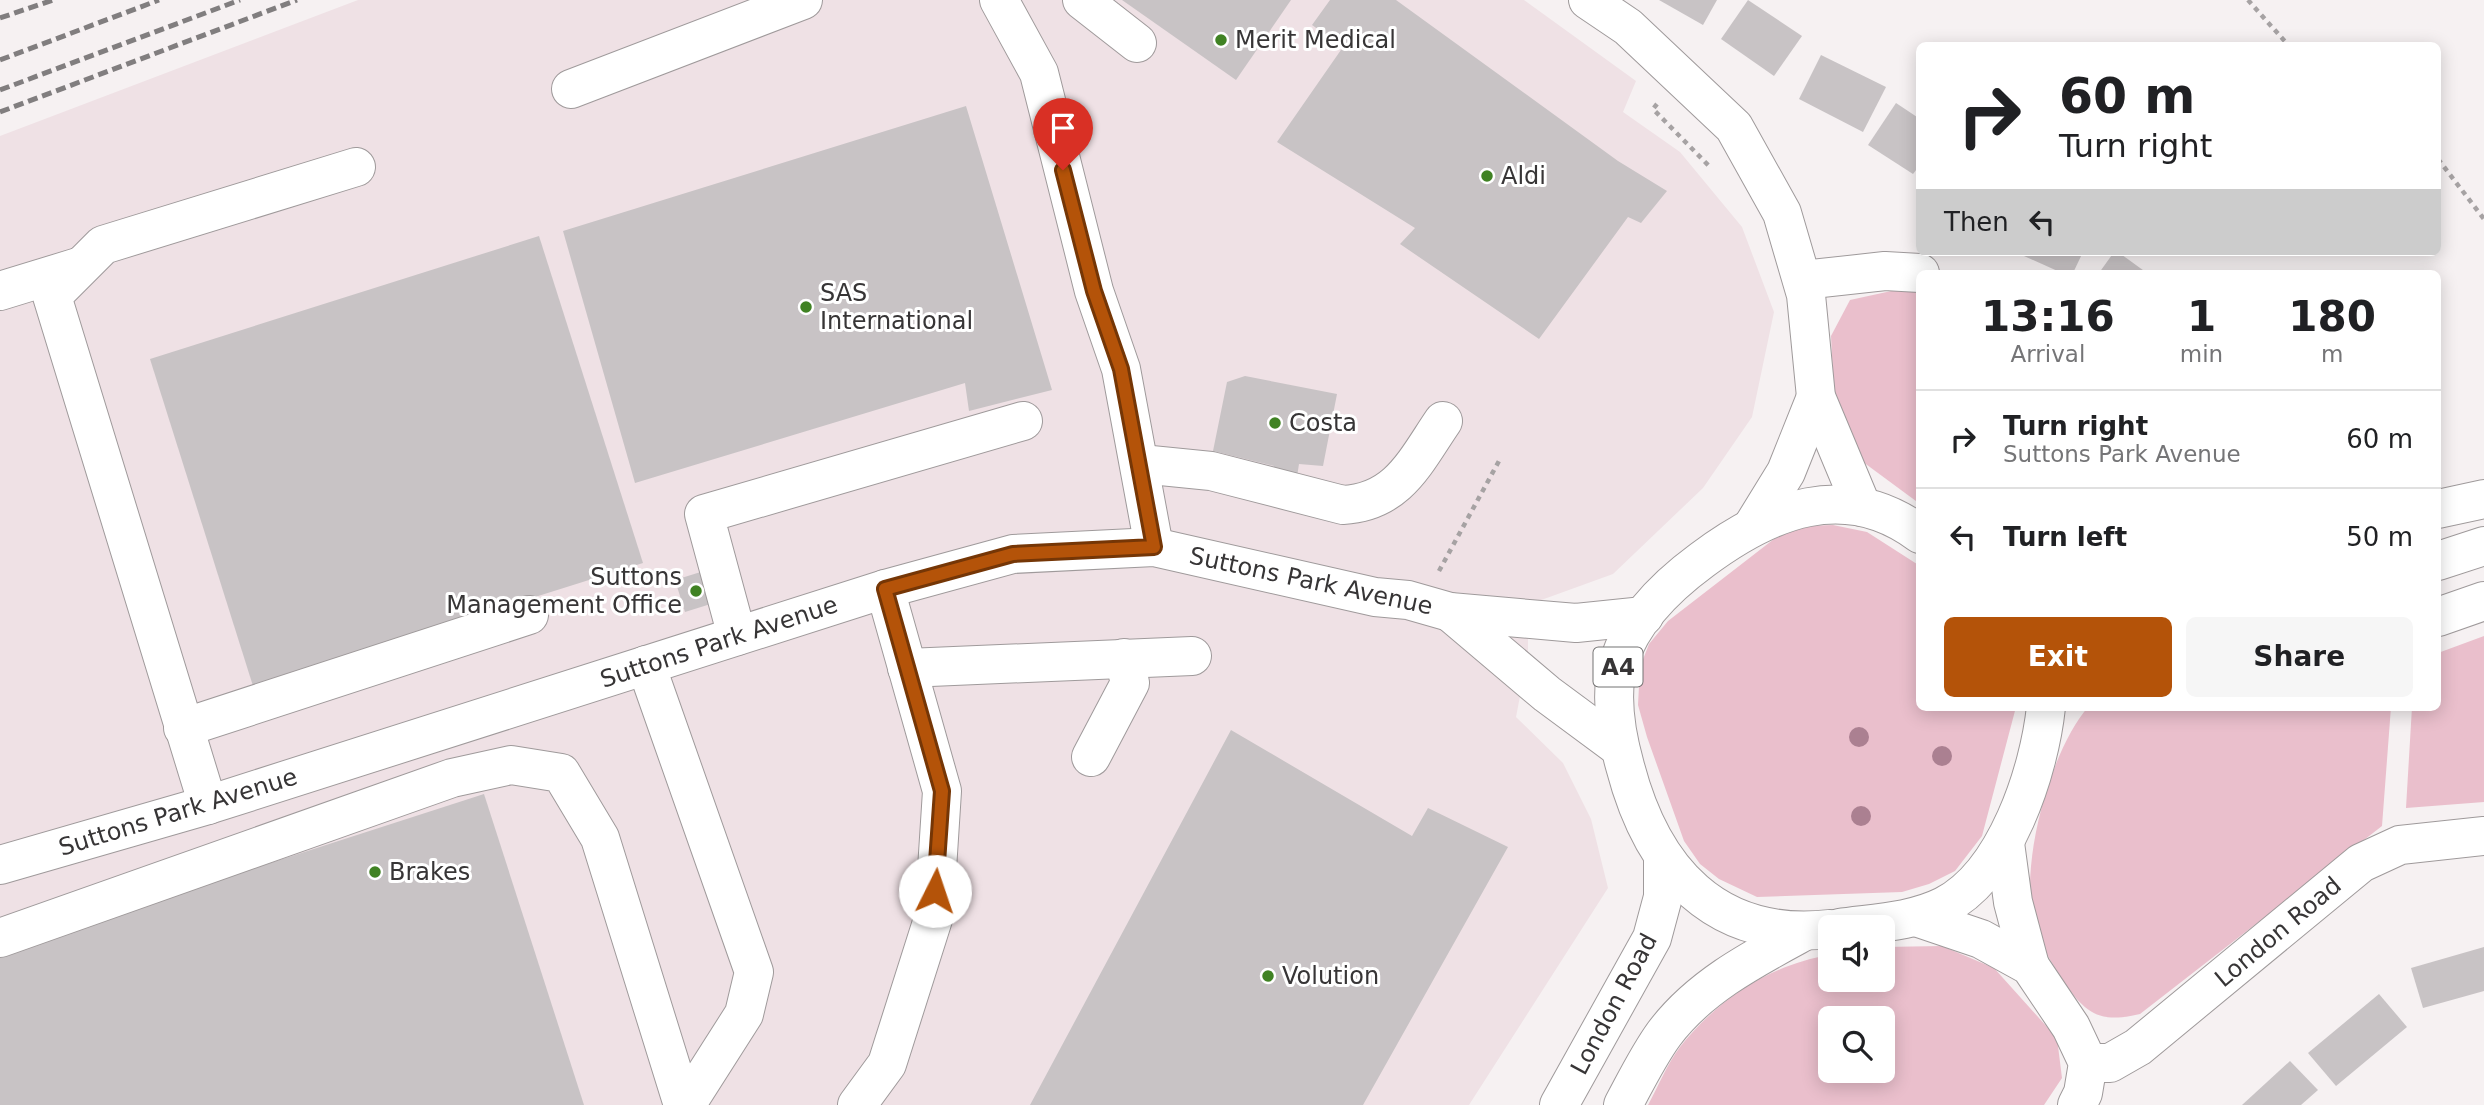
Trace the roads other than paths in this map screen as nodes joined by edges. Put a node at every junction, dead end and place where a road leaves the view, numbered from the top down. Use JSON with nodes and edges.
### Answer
{"nodes":[{"id":1,"x":803,"y":0,"type":"edge"},
{"id":2,"x":999,"y":0,"type":"edge"},
{"id":3,"x":1082,"y":0,"type":"edge"},
{"id":4,"x":1588,"y":0,"type":"edge"},
{"id":5,"x":1137,"y":43,"type":"dead end"},
{"id":6,"x":571,"y":89,"type":"dead end"},
{"id":7,"x":356,"y":167,"type":"dead end"},
{"id":8,"x":81,"y":266,"type":"junction"},
{"id":9,"x":1916,"y":273,"type":"edge"},
{"id":10,"x":1803,"y":280,"type":"junction"},
{"id":11,"x":0,"y":291,"type":"edge"},
{"id":12,"x":1816,"y":397,"type":"junction"},
{"id":13,"x":1023,"y":421,"type":"dead end"},
{"id":14,"x":1443,"y":421,"type":"dead end"},
{"id":15,"x":1141,"y":464,"type":"junction"},
{"id":16,"x":2484,"y":499,"type":"edge"},
{"id":17,"x":1862,"y":507,"type":"junction"},
{"id":18,"x":2441,"y":508,"type":"edge"},
{"id":19,"x":1754,"y":524,"type":"junction"},
{"id":20,"x":1916,"y":532,"type":"edge"},
{"id":21,"x":2484,"y":546,"type":"edge"},
{"id":22,"x":1154,"y":547,"type":"junction"},
{"id":23,"x":2441,"y":560,"type":"edge"},
{"id":24,"x":885,"y":589,"type":"junction"},
{"id":25,"x":2484,"y":601,"type":"edge"},
{"id":26,"x":1450,"y":612,"type":"junction"},
{"id":27,"x":529,"y":615,"type":"dead end"},
{"id":28,"x":1644,"y":616,"type":"junction"},
{"id":29,"x":2441,"y":616,"type":"edge"},
{"id":30,"x":737,"y":636,"type":"junction"},
{"id":31,"x":1192,"y":656,"type":"dead end"},
{"id":32,"x":1124,"y":658,"type":"junction"},
{"id":33,"x":646,"y":665,"type":"junction"},
{"id":34,"x":907,"y":667,"type":"junction"},
{"id":35,"x":2046,"y":711,"type":"edge"},
{"id":36,"x":183,"y":728,"type":"junction"},
{"id":37,"x":1620,"y":748,"type":"junction"},
{"id":38,"x":1091,"y":757,"type":"dead end"},
{"id":39,"x":208,"y":805,"type":"junction"},
{"id":40,"x":2484,"y":836,"type":"edge"},
{"id":41,"x":2005,"y":843,"type":"junction"},
{"id":42,"x":1663,"y":859,"type":"junction"},
{"id":43,"x":0,"y":865,"type":"edge"},
{"id":44,"x":1916,"y":917,"type":"junction"},
{"id":45,"x":1895,"y":920,"type":"edge"},
{"id":46,"x":1818,"y":928,"type":"edge"},
{"id":47,"x":1818,"y":932,"type":"edge"},
{"id":48,"x":0,"y":938,"type":"edge"},
{"id":49,"x":2030,"y":966,"type":"junction"},
{"id":50,"x":2088,"y":1063,"type":"junction"},
{"id":51,"x":685,"y":1105,"type":"edge"},
{"id":52,"x":857,"y":1105,"type":"edge"},
{"id":53,"x":1559,"y":1105,"type":"edge"},
{"id":54,"x":1623,"y":1105,"type":"edge"},
{"id":55,"x":2077,"y":1105,"type":"edge"}],
"edges":[{"from":1,"to":6,"type":"street"},
{"from":2,"to":15,"type":"street"},
{"from":3,"to":5,"type":"street"},
{"from":4,"to":10,"type":"street"},
{"from":7,"to":8,"type":"street"},
{"from":8,"to":11,"type":"street"},
{"from":8,"to":36,"type":"street"},
{"from":9,"to":10,"type":"street"},
{"from":10,"to":12,"type":"street"},
{"from":12,"to":17,"type":"street"},
{"from":12,"to":19,"type":"street"},
{"from":13,"to":30,"type":"street"},
{"from":14,"to":15,"type":"street"},
{"from":15,"to":22,"type":"street"},
{"from":16,"to":18,"type":"street"},
{"from":17,"to":19,"type":"street","number":"A4"},
{"from":17,"to":20,"type":"street","number":"A4"},
{"from":19,"to":28,"type":"street","number":"A4"},
{"from":21,"to":23,"type":"street"},
{"from":22,"to":24,"type":"street","name":"Suttons Park Avenue"},
{"from":22,"to":26,"type":"street","name":"Suttons Park Avenue"},
{"from":24,"to":30,"type":"street","name":"Suttons Park Avenue"},
{"from":24,"to":34,"type":"street"},
{"from":25,"to":29,"type":"street"},
{"from":26,"to":28,"type":"street","name":"Suttons Park Avenue"},
{"from":26,"to":37,"type":"street","name":"Suttons Park Avenue"},
{"from":27,"to":36,"type":"street"},
{"from":28,"to":37,"type":"street","number":"A4"},
{"from":30,"to":33,"type":"street","name":"Suttons Park Avenue"},
{"from":31,"to":32,"type":"street"},
{"from":32,"to":34,"type":"street"},
{"from":32,"to":38,"type":"street"},
{"from":33,"to":39,"type":"street","name":"Suttons Park Avenue"},
{"from":33,"to":51,"type":"street"},
{"from":34,"to":52,"type":"street"},
{"from":35,"to":41,"type":"street","number":"A4"},
{"from":36,"to":39,"type":"street"},
{"from":37,"to":42,"type":"street","number":"A4"},
{"from":39,"to":43,"type":"street","name":"Suttons Park Avenue"},
{"from":40,"to":50,"type":"street","name":"London Road"},
{"from":41,"to":44,"type":"street","number":"A4"},
{"from":41,"to":49,"type":"street"},
{"from":42,"to":46,"type":"street","number":"A4"},
{"from":42,"to":53,"type":"street","name":"London Road","number":"A4"},
{"from":44,"to":45,"type":"street","number":"A4"},
{"from":44,"to":49,"type":"street"},
{"from":47,"to":54,"type":"street","number":"A4"},
{"from":48,"to":51,"type":"street"},
{"from":49,"to":50,"type":"street"},
{"from":50,"to":55,"type":"street"}]}
